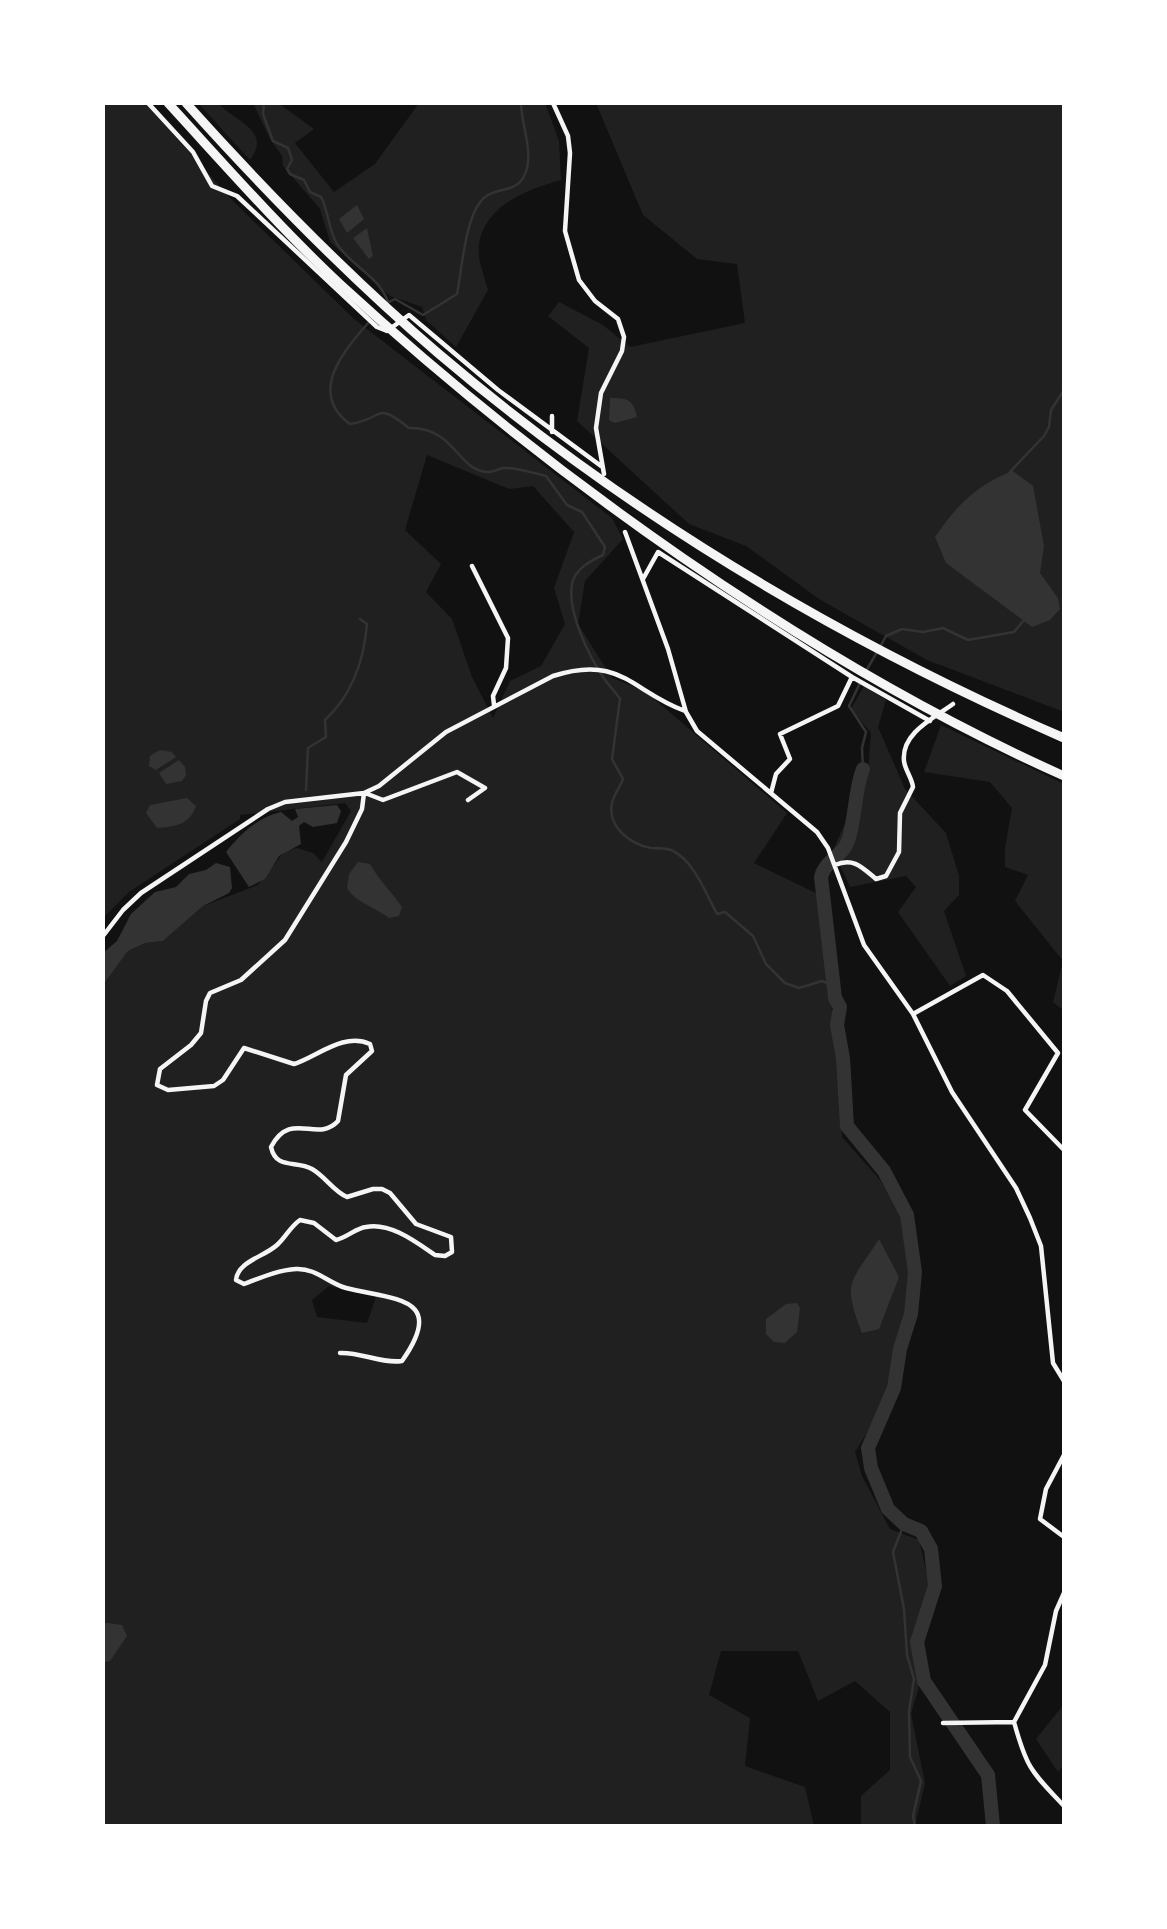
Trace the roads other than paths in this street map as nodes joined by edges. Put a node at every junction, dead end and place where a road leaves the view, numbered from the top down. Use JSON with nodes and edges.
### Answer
{"nodes":[{"id":1,"x":148,"y":103,"type":"edge"},
{"id":2,"x":168,"y":103,"type":"edge"},
{"id":3,"x":186,"y":103,"type":"edge"},
{"id":4,"x":553,"y":103,"type":"edge"},
{"id":5,"x":552,"y":416,"type":"dead end"},
{"id":6,"x":552,"y":432,"type":"junction"},
{"id":7,"x":601,"y":466,"type":"junction"},
{"id":8,"x":604,"y":474,"type":"dead end"},
{"id":9,"x":625,"y":532,"type":"dead end"},
{"id":10,"x":472,"y":566,"type":"dead end"},
{"id":11,"x":643,"y":580,"type":"junction"},
{"id":12,"x":852,"y":677,"type":"junction"},
{"id":13,"x":953,"y":704,"type":"dead end"},
{"id":14,"x":494,"y":705,"type":"junction"},
{"id":15,"x":686,"y":712,"type":"junction"},
{"id":16,"x":930,"y":721,"type":"junction"},
{"id":17,"x":1064,"y":738,"type":"edge"},
{"id":18,"x":1064,"y":776,"type":"edge"},
{"id":19,"x":365,"y":793,"type":"junction"},
{"id":20,"x":771,"y":793,"type":"junction"},
{"id":21,"x":468,"y":800,"type":"dead end"},
{"id":22,"x":835,"y":865,"type":"junction"},
{"id":23,"x":103,"y":936,"type":"edge"},
{"id":24,"x":913,"y":1014,"type":"junction"},
{"id":25,"x":1064,"y":1150,"type":"edge"},
{"id":26,"x":340,"y":1353,"type":"dead end"},
{"id":27,"x":1064,"y":1381,"type":"edge"},
{"id":28,"x":1064,"y":1455,"type":"edge"},
{"id":29,"x":1064,"y":1537,"type":"edge"},
{"id":30,"x":1064,"y":1593,"type":"edge"},
{"id":31,"x":1014,"y":1722,"type":"junction"},
{"id":32,"x":943,"y":1724,"type":"dead end"},
{"id":33,"x":1064,"y":1806,"type":"edge"}],
"edges":[{"from":1,"to":6,"type":"street"},
{"from":2,"to":18,"type":"highway"},
{"from":3,"to":17,"type":"highway"},
{"from":4,"to":7,"type":"street"},
{"from":5,"to":6,"type":"street"},
{"from":6,"to":7,"type":"street"},
{"from":7,"to":8,"type":"street"},
{"from":9,"to":11,"type":"street"},
{"from":10,"to":14,"type":"street"},
{"from":11,"to":12,"type":"street"},
{"from":11,"to":15,"type":"street"},
{"from":12,"to":16,"type":"street"},
{"from":12,"to":20,"type":"street"},
{"from":13,"to":16,"type":"street"},
{"from":14,"to":15,"type":"street"},
{"from":14,"to":19,"type":"street"},
{"from":15,"to":20,"type":"street"},
{"from":16,"to":22,"type":"street"},
{"from":19,"to":21,"type":"street"},
{"from":19,"to":23,"type":"street"},
{"from":19,"to":26,"type":"street"},
{"from":20,"to":22,"type":"street"},
{"from":22,"to":24,"type":"street"},
{"from":24,"to":25,"type":"street"},
{"from":24,"to":27,"type":"street"},
{"from":28,"to":29,"type":"street"},
{"from":30,"to":31,"type":"street"},
{"from":31,"to":32,"type":"street"},
{"from":31,"to":33,"type":"street"}]}
